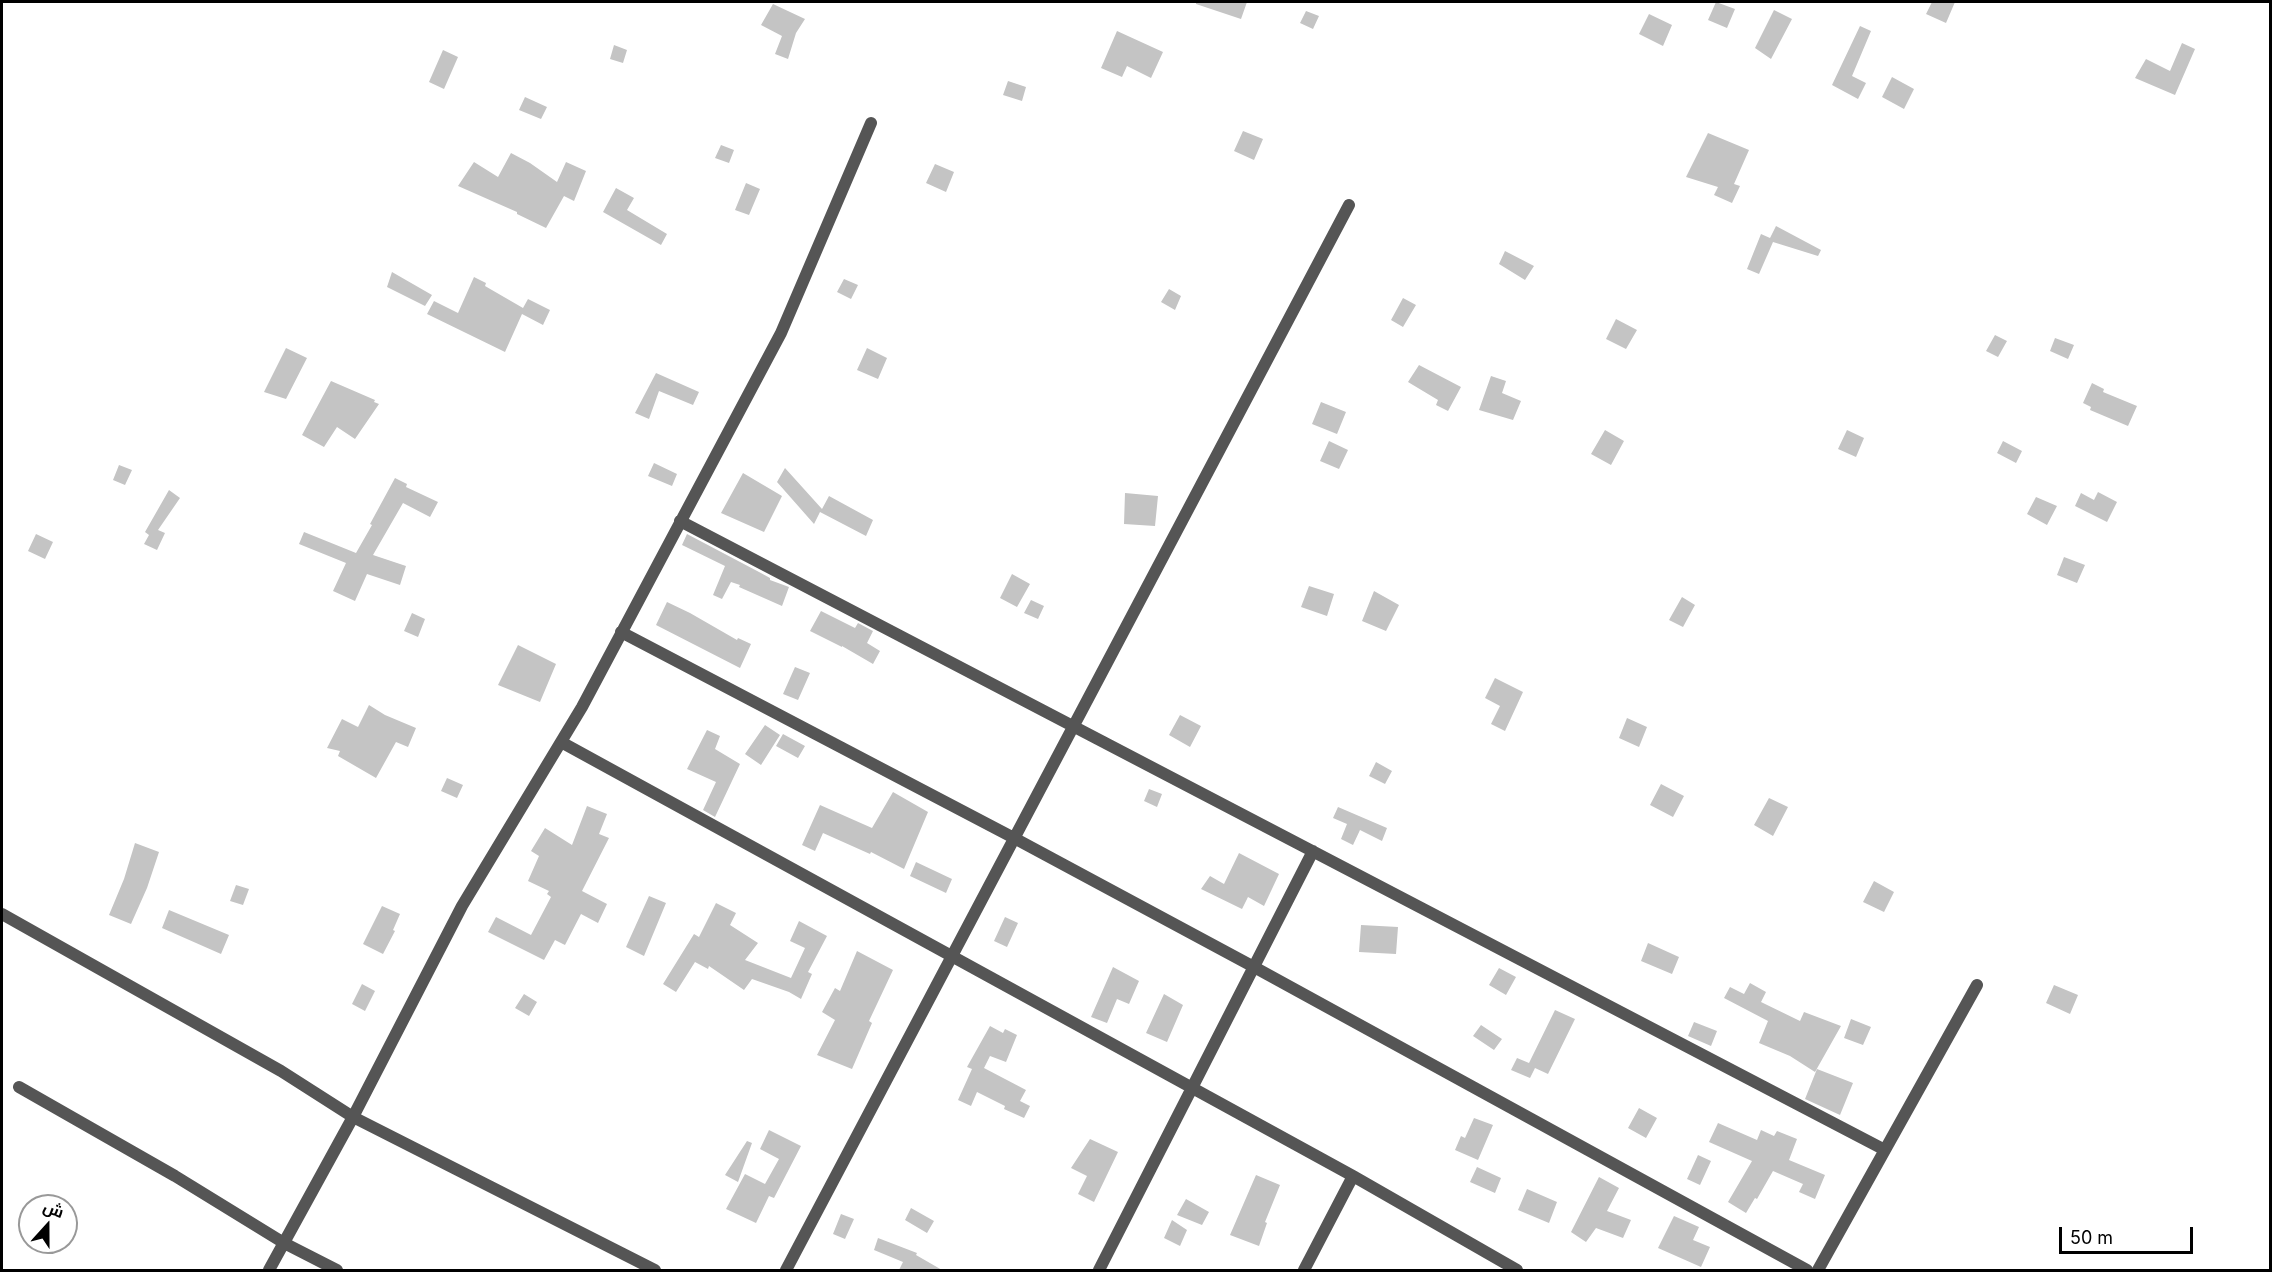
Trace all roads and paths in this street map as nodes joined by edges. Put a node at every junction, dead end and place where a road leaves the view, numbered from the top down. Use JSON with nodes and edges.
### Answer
{"nodes":[{"id":1,"x":871,"y":123,"type":"dead end"},
{"id":2,"x":1349,"y":205,"type":"dead end"},
{"id":3,"x":680,"y":521,"type":"junction"},
{"id":4,"x":621,"y":632,"type":"junction"},
{"id":5,"x":1073,"y":726,"type":"junction"},
{"id":6,"x":561,"y":742,"type":"junction"},
{"id":7,"x":1014,"y":838,"type":"junction"},
{"id":8,"x":1313,"y":851,"type":"junction"},
{"id":9,"x":2,"y":914,"type":"edge"},
{"id":10,"x":951,"y":956,"type":"junction"},
{"id":11,"x":1254,"y":967,"type":"junction"},
{"id":12,"x":1977,"y":985,"type":"dead end"},
{"id":13,"x":19,"y":1087,"type":"dead end"},
{"id":14,"x":1192,"y":1088,"type":"junction"},
{"id":15,"x":352,"y":1117,"type":"junction"},
{"id":16,"x":1885,"y":1150,"type":"junction"},
{"id":17,"x":1353,"y":1176,"type":"junction"},
{"id":18,"x":284,"y":1243,"type":"junction"},
{"id":19,"x":269,"y":1270,"type":"edge"},
{"id":20,"x":337,"y":1270,"type":"edge"},
{"id":21,"x":655,"y":1270,"type":"edge"},
{"id":22,"x":786,"y":1270,"type":"edge"},
{"id":23,"x":1099,"y":1270,"type":"edge"},
{"id":24,"x":1304,"y":1270,"type":"edge"},
{"id":25,"x":1517,"y":1270,"type":"edge"},
{"id":26,"x":1808,"y":1270,"type":"edge"},
{"id":27,"x":1818,"y":1270,"type":"edge"}],
"edges":[{"from":1,"to":3,"type":"street"},
{"from":2,"to":5,"type":"street"},
{"from":3,"to":4,"type":"street"},
{"from":3,"to":5,"type":"street"},
{"from":4,"to":6,"type":"street"},
{"from":4,"to":7,"type":"street"},
{"from":5,"to":7,"type":"street"},
{"from":5,"to":8,"type":"street"},
{"from":6,"to":10,"type":"street"},
{"from":6,"to":15,"type":"street"},
{"from":7,"to":10,"type":"street"},
{"from":7,"to":11,"type":"street"},
{"from":8,"to":11,"type":"street"},
{"from":8,"to":16,"type":"street"},
{"from":9,"to":15,"type":"street"},
{"from":10,"to":14,"type":"street"},
{"from":10,"to":22,"type":"street"},
{"from":11,"to":14,"type":"street"},
{"from":11,"to":26,"type":"street"},
{"from":12,"to":16,"type":"street"},
{"from":13,"to":18,"type":"street"},
{"from":14,"to":17,"type":"street"},
{"from":14,"to":23,"type":"street"},
{"from":15,"to":18,"type":"street"},
{"from":15,"to":21,"type":"street"},
{"from":16,"to":27,"type":"street"},
{"from":17,"to":24,"type":"street"},
{"from":17,"to":25,"type":"street"},
{"from":18,"to":19,"type":"street"},
{"from":18,"to":20,"type":"street"}]}
